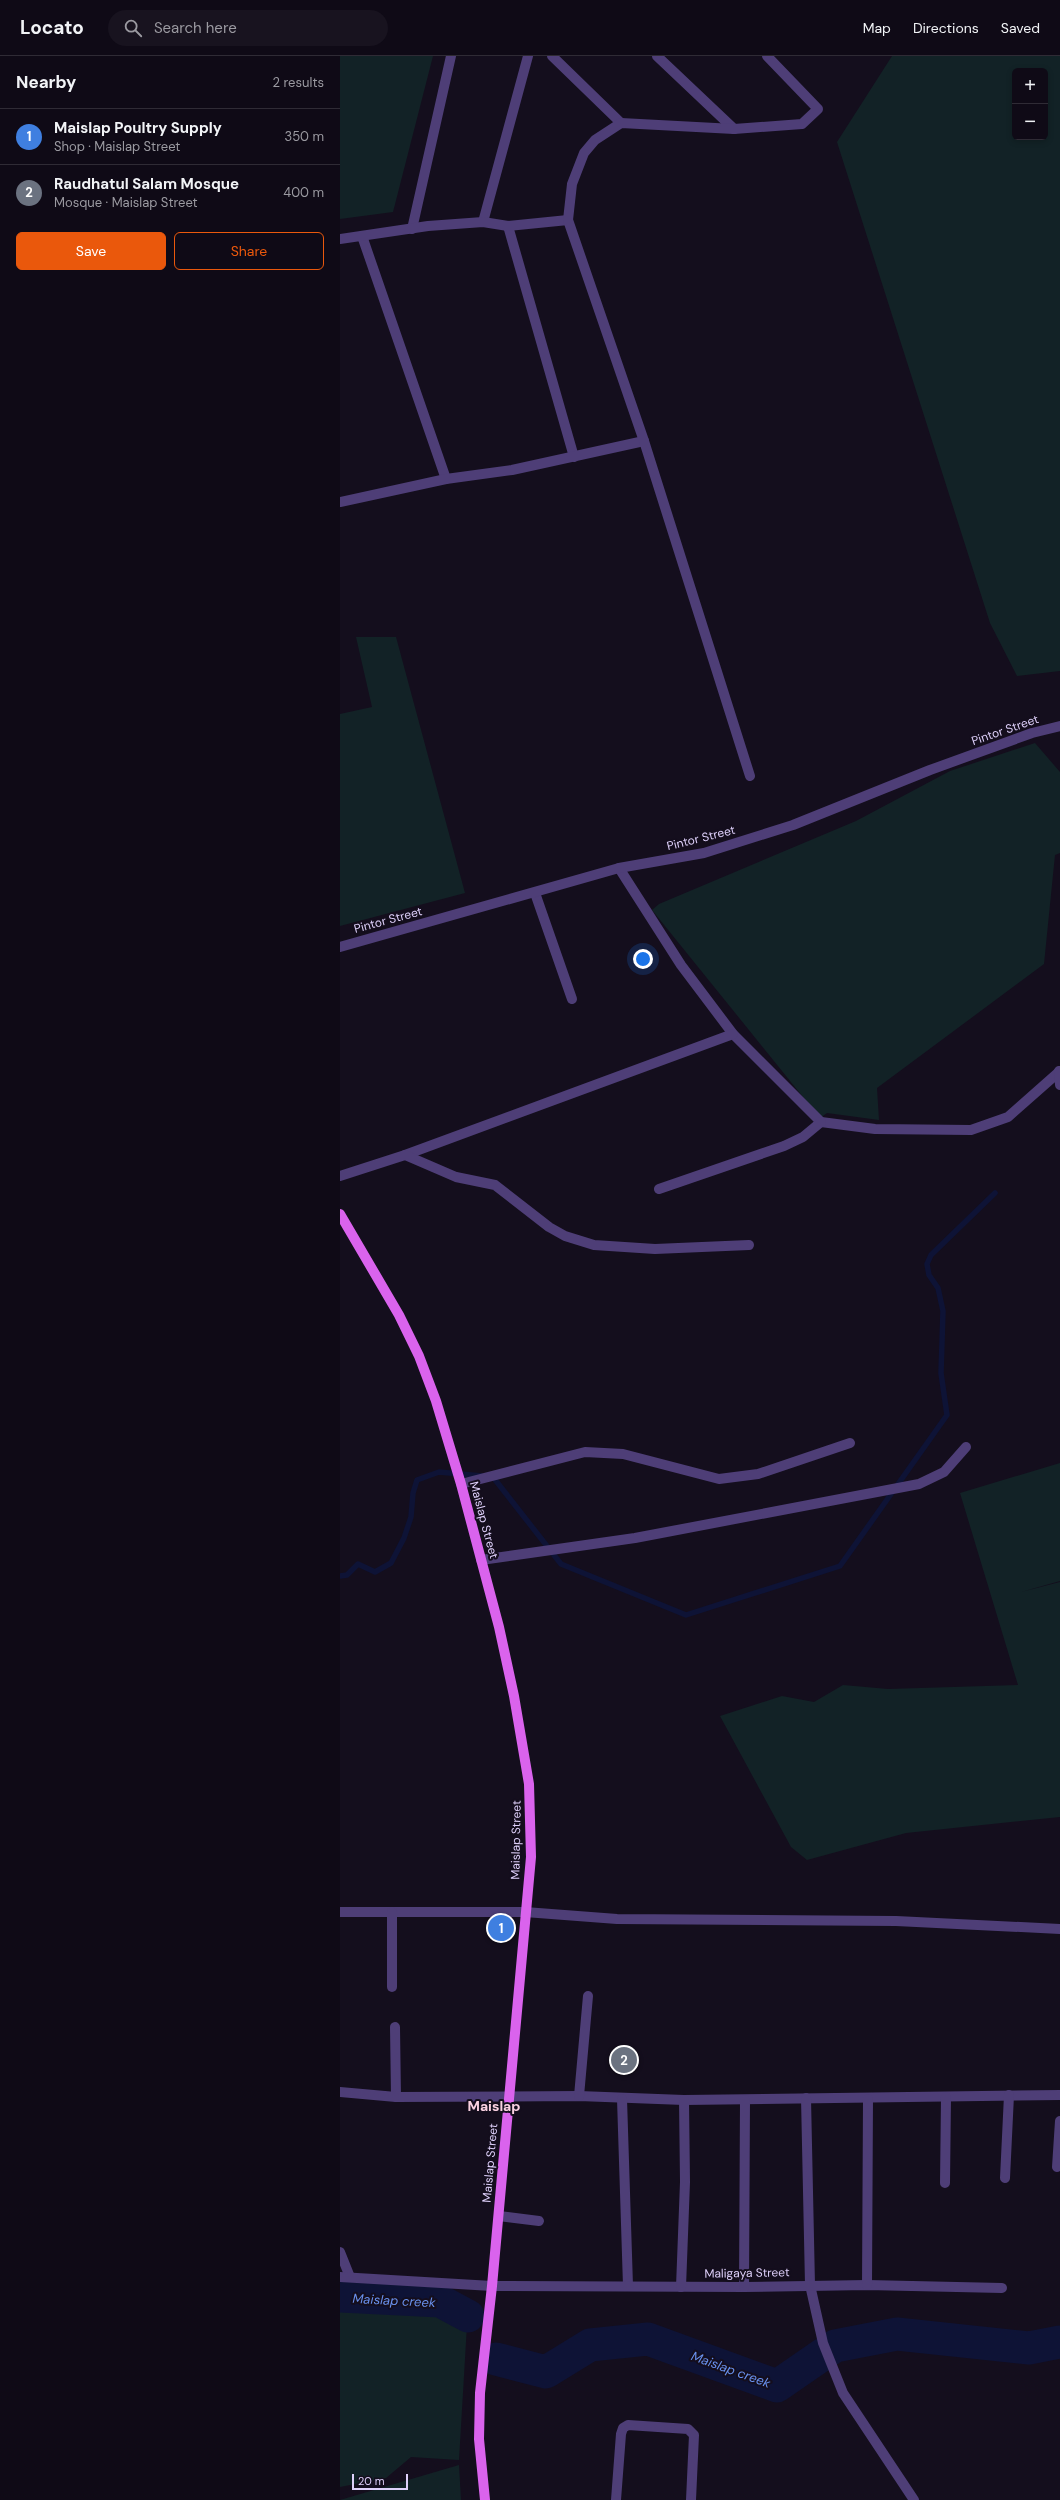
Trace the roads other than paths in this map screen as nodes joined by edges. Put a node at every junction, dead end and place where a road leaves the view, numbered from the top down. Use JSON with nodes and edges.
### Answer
{"nodes":[{"id":1,"x":451,"y":56,"type":"edge"},
{"id":2,"x":528,"y":56,"type":"edge"},
{"id":3,"x":552,"y":56,"type":"edge"},
{"id":4,"x":657,"y":56,"type":"edge"},
{"id":5,"x":767,"y":56,"type":"edge"},
{"id":6,"x":621,"y":123,"type":"junction"},
{"id":7,"x":734,"y":128,"type":"junction"},
{"id":8,"x":568,"y":220,"type":"junction"},
{"id":9,"x":482,"y":222,"type":"junction"},
{"id":10,"x":508,"y":226,"type":"junction"},
{"id":11,"x":412,"y":229,"type":"junction"},
{"id":12,"x":362,"y":236,"type":"junction"},
{"id":13,"x":340,"y":239,"type":"edge"},
{"id":14,"x":644,"y":441,"type":"junction"},
{"id":15,"x":574,"y":457,"type":"junction"},
{"id":16,"x":446,"y":479,"type":"junction"},
{"id":17,"x":340,"y":502,"type":"edge"},
{"id":18,"x":1060,"y":726,"type":"edge"},
{"id":19,"x":750,"y":776,"type":"dead end"},
{"id":20,"x":619,"y":868,"type":"junction"},
{"id":21,"x":535,"y":893,"type":"junction"},
{"id":22,"x":340,"y":947,"type":"edge"},
{"id":23,"x":572,"y":999,"type":"dead end"},
{"id":24,"x":733,"y":1034,"type":"junction"},
{"id":25,"x":1059,"y":1071,"type":"edge"},
{"id":26,"x":1060,"y":1085,"type":"edge"},
{"id":27,"x":821,"y":1122,"type":"junction"},
{"id":28,"x":405,"y":1155,"type":"junction"},
{"id":29,"x":340,"y":1176,"type":"edge"},
{"id":30,"x":659,"y":1189,"type":"dead end"},
{"id":31,"x":340,"y":1214,"type":"edge"},
{"id":32,"x":749,"y":1245,"type":"dead end"},
{"id":33,"x":850,"y":1444,"type":"dead end"},
{"id":34,"x":966,"y":1448,"type":"dead end"},
{"id":35,"x":461,"y":1484,"type":"junction"},
{"id":36,"x":481,"y":1560,"type":"junction"},
{"id":37,"x":340,"y":1912,"type":"edge"},
{"id":38,"x":392,"y":1912,"type":"junction"},
{"id":39,"x":525,"y":1912,"type":"junction"},
{"id":40,"x":1060,"y":1929,"type":"edge"},
{"id":41,"x":392,"y":1987,"type":"dead end"},
{"id":42,"x":588,"y":1996,"type":"dead end"},
{"id":43,"x":395,"y":2027,"type":"dead end"},
{"id":44,"x":340,"y":2092,"type":"edge"},
{"id":45,"x":1009,"y":2095,"type":"junction"},
{"id":46,"x":1060,"y":2095,"type":"edge"},
{"id":47,"x":579,"y":2096,"type":"junction"},
{"id":48,"x":396,"y":2097,"type":"junction"},
{"id":49,"x":508,"y":2097,"type":"junction"},
{"id":50,"x":946,"y":2097,"type":"junction"},
{"id":51,"x":806,"y":2098,"type":"junction"},
{"id":52,"x":622,"y":2099,"type":"junction"},
{"id":53,"x":868,"y":2099,"type":"junction"},
{"id":54,"x":684,"y":2100,"type":"junction"},
{"id":55,"x":745,"y":2100,"type":"junction"},
{"id":56,"x":1060,"y":2121,"type":"edge"},
{"id":57,"x":1056,"y":2167,"type":"dead end"},
{"id":58,"x":1005,"y":2178,"type":"dead end"},
{"id":59,"x":945,"y":2183,"type":"dead end"},
{"id":60,"x":498,"y":2216,"type":"junction"},
{"id":61,"x":539,"y":2220,"type":"dead end"},
{"id":62,"x":340,"y":2252,"type":"edge"},
{"id":63,"x":345,"y":2277,"type":"edge"},
{"id":64,"x":810,"y":2285,"type":"junction"},
{"id":65,"x":867,"y":2285,"type":"junction"},
{"id":66,"x":492,"y":2286,"type":"junction"},
{"id":67,"x":628,"y":2286,"type":"junction"},
{"id":68,"x":681,"y":2287,"type":"junction"},
{"id":69,"x":744,"y":2287,"type":"junction"},
{"id":70,"x":1002,"y":2288,"type":"dead end"},
{"id":71,"x":485,"y":2500,"type":"edge"},
{"id":72,"x":616,"y":2500,"type":"edge"},
{"id":73,"x":692,"y":2500,"type":"edge"},
{"id":74,"x":914,"y":2500,"type":"edge"}],
"edges":[{"from":1,"to":11,"type":"street"},
{"from":2,"to":9,"type":"street"},
{"from":3,"to":6,"type":"street"},
{"from":4,"to":7,"type":"street"},
{"from":5,"to":7,"type":"street"},
{"from":6,"to":7,"type":"street"},
{"from":6,"to":8,"type":"street"},
{"from":8,"to":10,"type":"street"},
{"from":8,"to":14,"type":"street"},
{"from":9,"to":10,"type":"street"},
{"from":9,"to":11,"type":"street"},
{"from":10,"to":15,"type":"street"},
{"from":11,"to":12,"type":"street"},
{"from":12,"to":13,"type":"street"},
{"from":12,"to":16,"type":"street"},
{"from":14,"to":15,"type":"street"},
{"from":14,"to":19,"type":"street"},
{"from":15,"to":16,"type":"street"},
{"from":16,"to":17,"type":"street"},
{"from":18,"to":20,"type":"street","name":"Pintor Street"},
{"from":20,"to":21,"type":"street","name":"Pintor Street"},
{"from":20,"to":24,"type":"street"},
{"from":21,"to":22,"type":"street","name":"Pintor Street"},
{"from":21,"to":23,"type":"street"},
{"from":24,"to":27,"type":"street"},
{"from":24,"to":28,"type":"street"},
{"from":25,"to":26,"type":"street"},
{"from":25,"to":27,"type":"street"},
{"from":27,"to":30,"type":"street"},
{"from":28,"to":29,"type":"street"},
{"from":28,"to":32,"type":"street"},
{"from":31,"to":35,"type":"main road","name":"Maislap Street"},
{"from":33,"to":35,"type":"street"},
{"from":34,"to":36,"type":"street"},
{"from":35,"to":36,"type":"main road","name":"Maislap Street"},
{"from":36,"to":39,"type":"main road","name":"Maislap Street"},
{"from":37,"to":38,"type":"street"},
{"from":38,"to":39,"type":"street"},
{"from":38,"to":41,"type":"street"},
{"from":39,"to":40,"type":"street"},
{"from":39,"to":49,"type":"main road","name":"Maislap Street"},
{"from":42,"to":47,"type":"street"},
{"from":43,"to":48,"type":"street"},
{"from":44,"to":48,"type":"street"},
{"from":45,"to":46,"type":"street"},
{"from":45,"to":50,"type":"street"},
{"from":45,"to":58,"type":"street"},
{"from":47,"to":49,"type":"street"},
{"from":47,"to":52,"type":"street"},
{"from":48,"to":49,"type":"street"},
{"from":49,"to":60,"type":"main road","name":"Maislap Street"},
{"from":50,"to":53,"type":"street"},
{"from":50,"to":59,"type":"street"},
{"from":51,"to":53,"type":"street"},
{"from":51,"to":55,"type":"street"},
{"from":51,"to":64,"type":"street"},
{"from":52,"to":54,"type":"street"},
{"from":52,"to":67,"type":"street"},
{"from":53,"to":65,"type":"street"},
{"from":54,"to":55,"type":"street"},
{"from":54,"to":68,"type":"street"},
{"from":55,"to":69,"type":"street"},
{"from":56,"to":57,"type":"street"},
{"from":60,"to":61,"type":"street"},
{"from":60,"to":66,"type":"main road","name":"Maislap Street"},
{"from":62,"to":63,"type":"street"},
{"from":63,"to":66,"type":"street","name":"Maligaya Street"},
{"from":64,"to":65,"type":"street","name":"Maligaya Street"},
{"from":64,"to":69,"type":"street","name":"Maligaya Street"},
{"from":64,"to":74,"type":"street"},
{"from":65,"to":70,"type":"street","name":"Maligaya Street"},
{"from":66,"to":67,"type":"street","name":"Maligaya Street"},
{"from":66,"to":71,"type":"main road","name":"Maislap Street"},
{"from":67,"to":68,"type":"street","name":"Maligaya Street"},
{"from":68,"to":69,"type":"street","name":"Maligaya Street"},
{"from":72,"to":73,"type":"street"}]}
